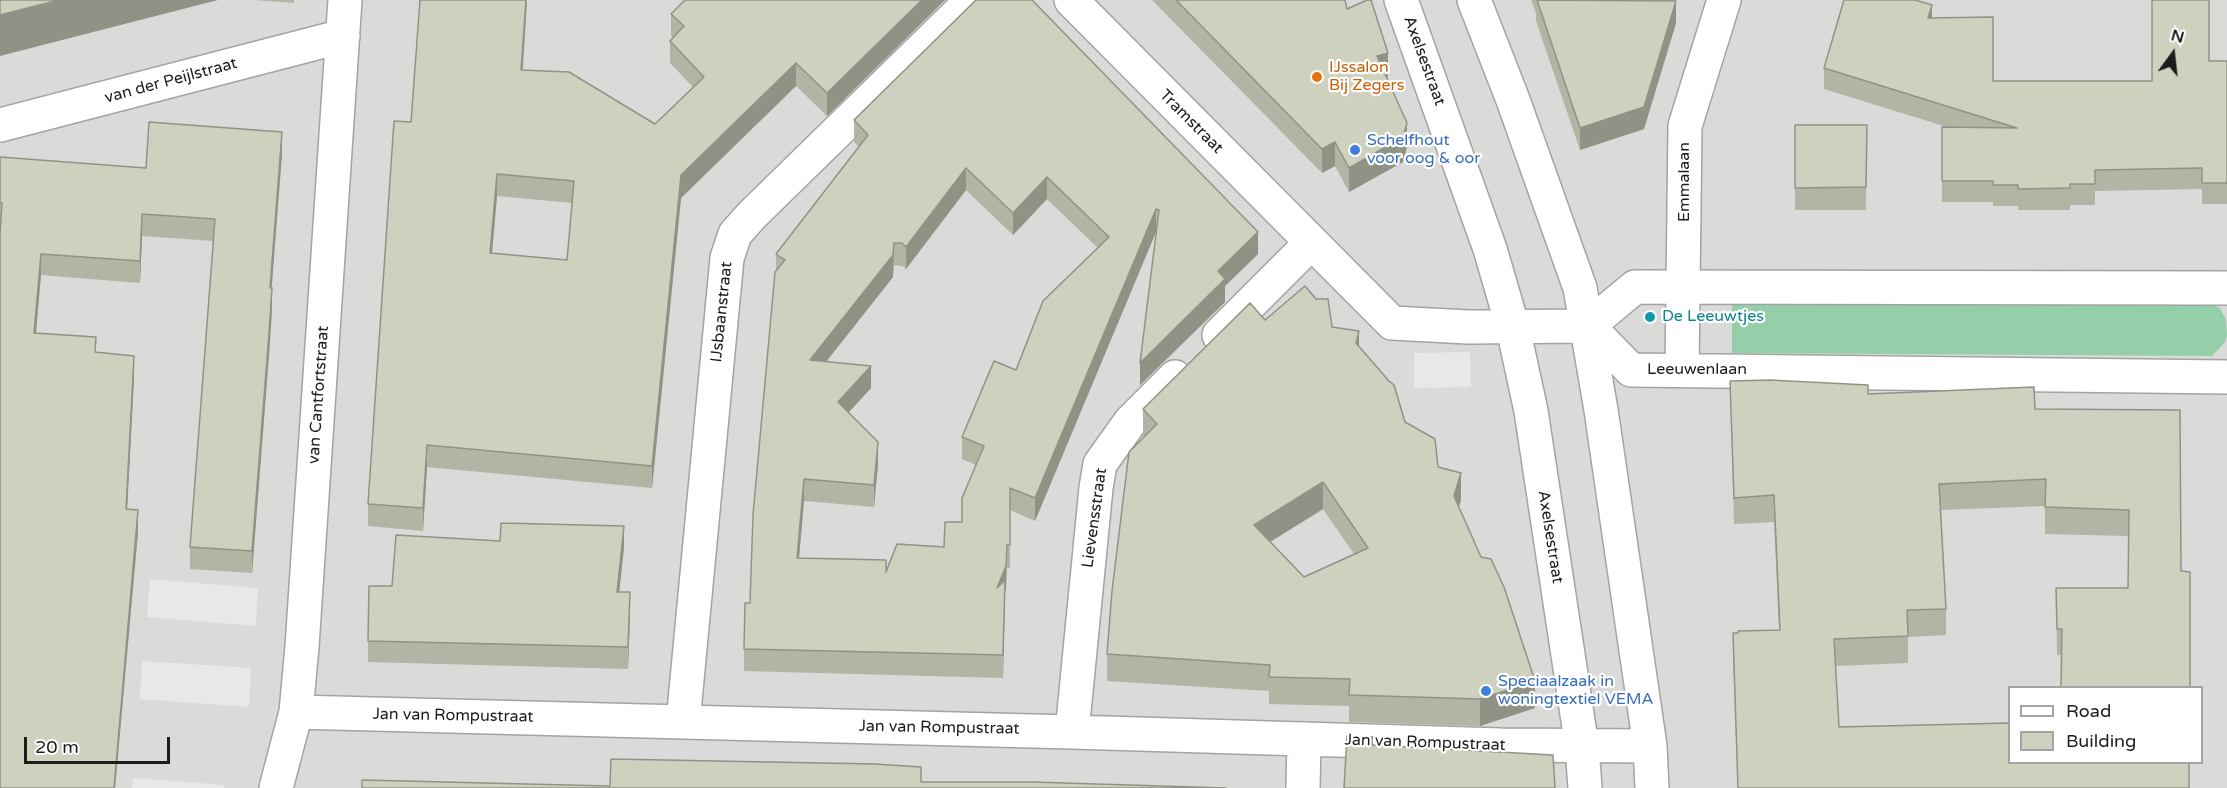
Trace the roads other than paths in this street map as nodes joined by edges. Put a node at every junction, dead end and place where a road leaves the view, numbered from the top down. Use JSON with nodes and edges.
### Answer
{"nodes":[{"id":1,"x":345,"y":0,"type":"edge"},
{"id":2,"x":972,"y":0,"type":"edge"},
{"id":3,"x":1071,"y":0,"type":"edge"},
{"id":4,"x":1401,"y":0,"type":"edge"},
{"id":5,"x":1474,"y":0,"type":"edge"},
{"id":6,"x":1724,"y":0,"type":"edge"},
{"id":7,"x":343,"y":36,"type":"junction"},
{"id":8,"x":0,"y":125,"type":"edge"},
{"id":9,"x":1311,"y":243,"type":"junction"},
{"id":10,"x":1684,"y":287,"type":"junction"},
{"id":11,"x":2227,"y":288,"type":"edge"},
{"id":12,"x":1588,"y":326,"type":"junction"},
{"id":13,"x":1513,"y":328,"type":"junction"},
{"id":14,"x":1682,"y":370,"type":"junction"},
{"id":15,"x":2227,"y":377,"type":"edge"},
{"id":16,"x":296,"y":712,"type":"junction"},
{"id":17,"x":683,"y":722,"type":"junction"},
{"id":18,"x":1072,"y":732,"type":"junction"},
{"id":19,"x":1305,"y":739,"type":"junction"},
{"id":20,"x":1650,"y":746,"type":"junction"},
{"id":21,"x":1582,"y":747,"type":"junction"},
{"id":22,"x":276,"y":788,"type":"edge"},
{"id":23,"x":1303,"y":788,"type":"edge"},
{"id":24,"x":1584,"y":788,"type":"edge"},
{"id":25,"x":1652,"y":788,"type":"edge"}],
"edges":[{"from":1,"to":7,"type":"street","name":"van Cantfortstraat"},
{"from":2,"to":17,"type":"street","name":"IJsbaanstraat"},
{"from":3,"to":9,"type":"street","name":"Tramstraat"},
{"from":4,"to":13,"type":"street","name":"Axelsestraat"},
{"from":5,"to":12,"type":"street"},
{"from":6,"to":10,"type":"street","name":"Emmalaan"},
{"from":7,"to":8,"type":"street","name":"van der Peijlstraat"},
{"from":7,"to":16,"type":"street","name":"van Cantfortstraat"},
{"from":9,"to":13,"type":"street"},
{"from":9,"to":18,"type":"street","name":"Lievensstraat"},
{"from":10,"to":11,"type":"street"},
{"from":10,"to":12,"type":"street"},
{"from":10,"to":14,"type":"street","name":"Emmalaan"},
{"from":12,"to":13,"type":"street"},
{"from":12,"to":14,"type":"street","name":"Leeuwenlaan"},
{"from":12,"to":20,"type":"street"},
{"from":13,"to":21,"type":"street","name":"Axelsestraat"},
{"from":14,"to":15,"type":"street","name":"Leeuwenlaan"},
{"from":16,"to":17,"type":"street","name":"Jan van Rompustraat"},
{"from":16,"to":22,"type":"street","name":"van Cantfortstraat"},
{"from":17,"to":18,"type":"street","name":"Jan van Rompustraat"},
{"from":18,"to":19,"type":"street","name":"Jan van Rompustraat"},
{"from":19,"to":21,"type":"street","name":"Jan van Rompustraat"},
{"from":19,"to":23,"type":"street"},
{"from":20,"to":21,"type":"street"},
{"from":20,"to":25,"type":"street"},
{"from":21,"to":24,"type":"street","name":"Axelsestraat"}]}
